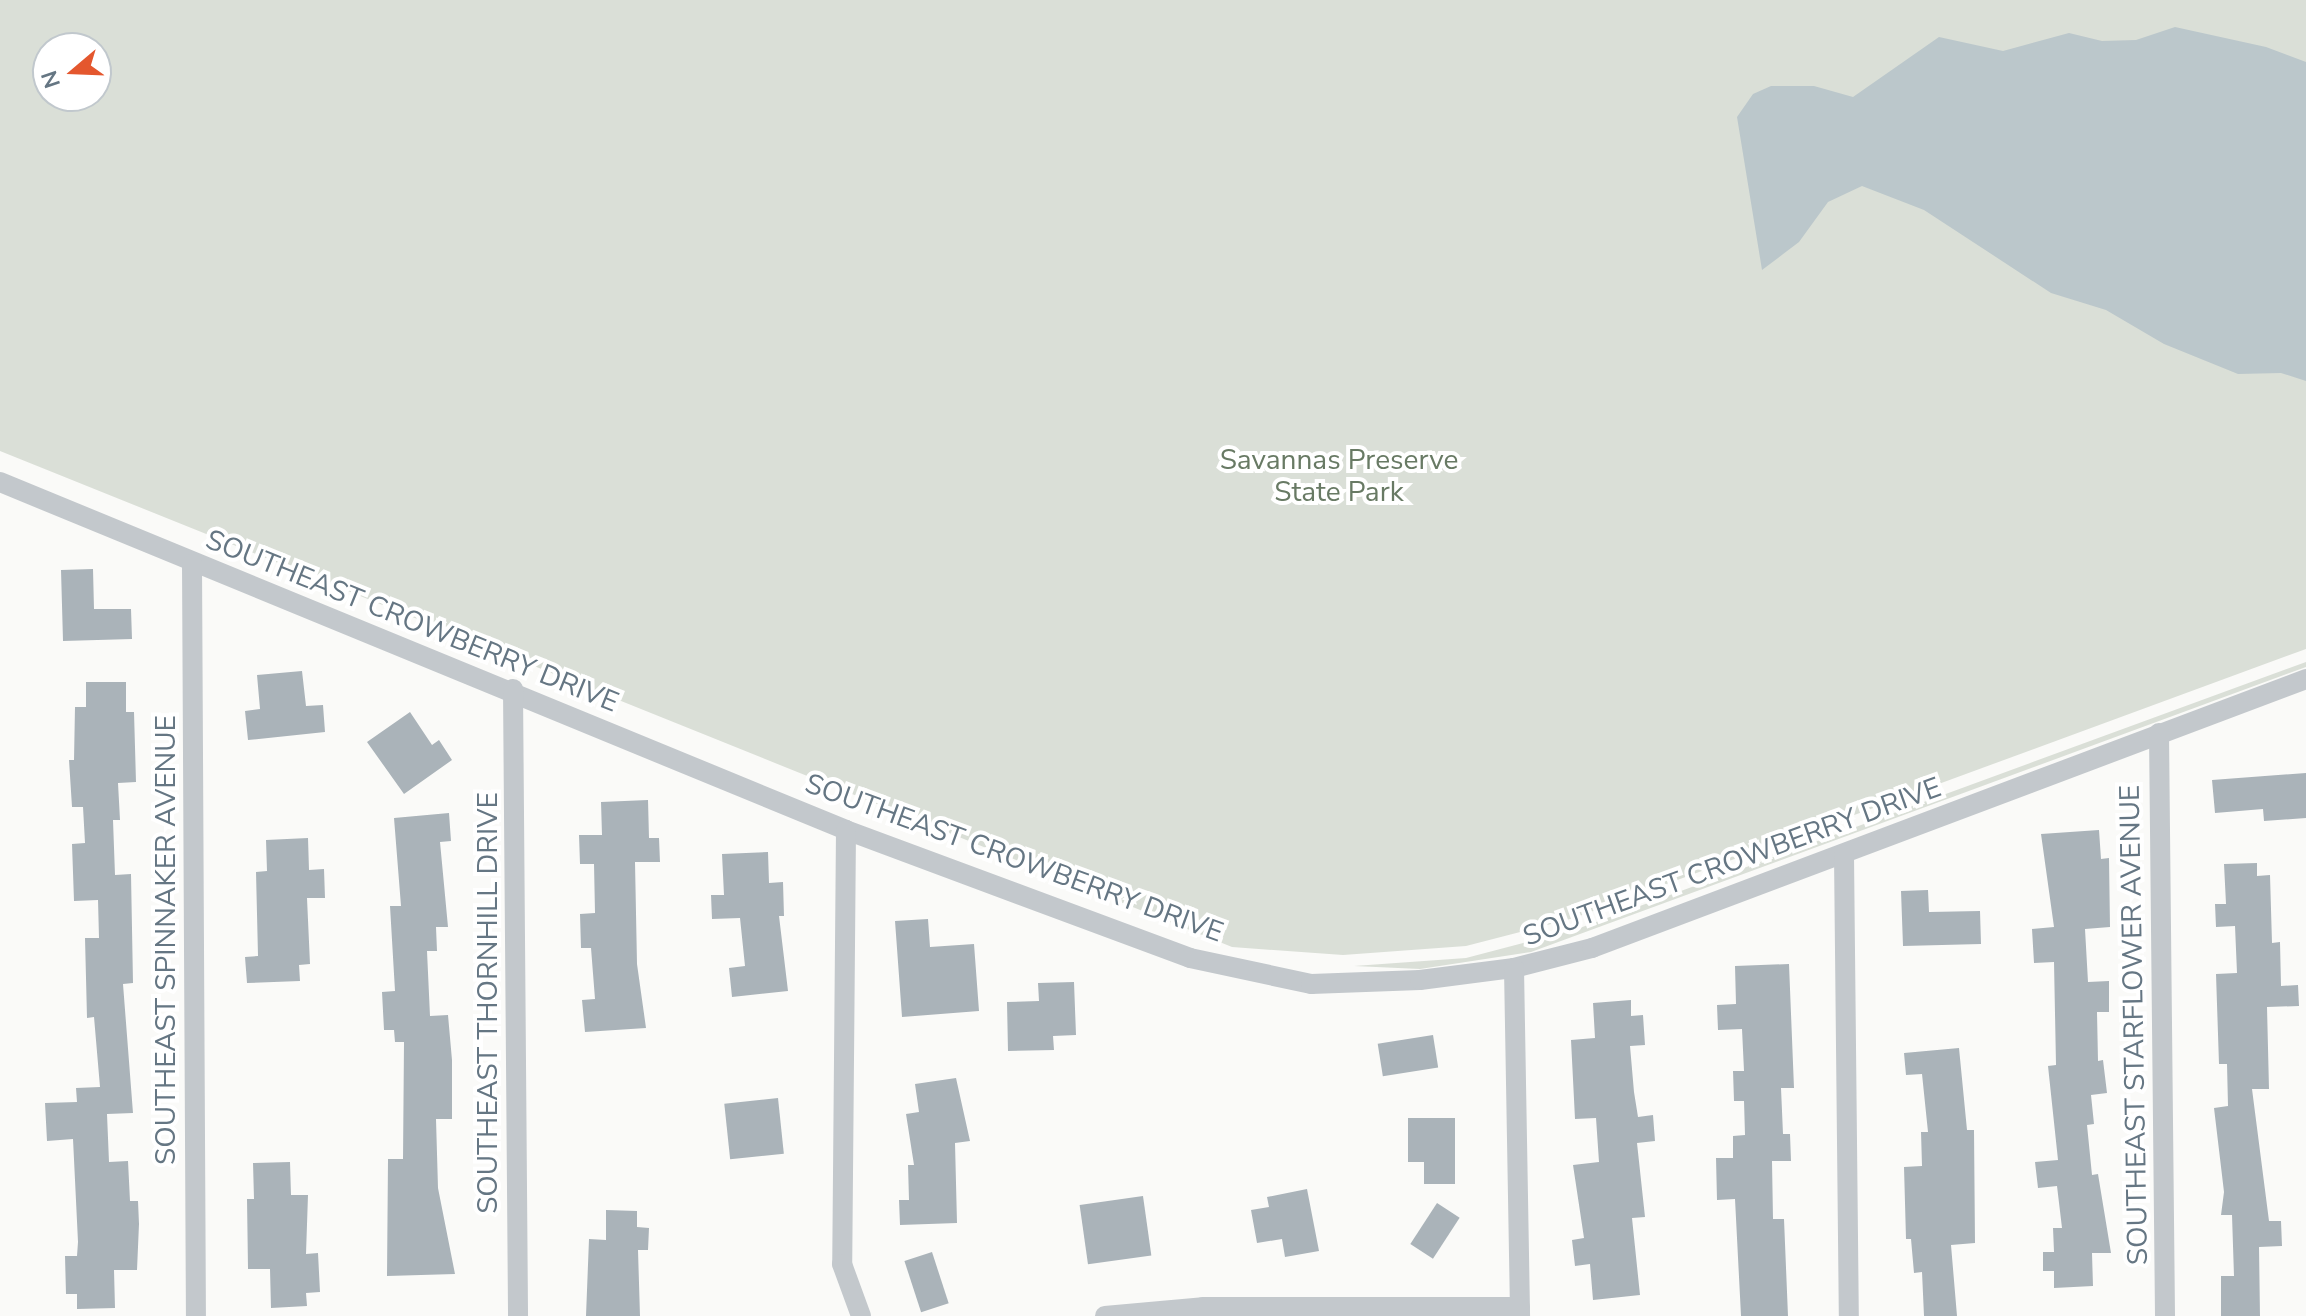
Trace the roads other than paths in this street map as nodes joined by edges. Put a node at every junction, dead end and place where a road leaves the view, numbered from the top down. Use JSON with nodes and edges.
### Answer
{"nodes":[{"id":1,"x":0,"y":482,"type":"edge"},
{"id":2,"x":192,"y":564,"type":"junction"},
{"id":3,"x":2306,"y":679,"type":"edge"},
{"id":4,"x":513,"y":689,"type":"junction"},
{"id":5,"x":2159,"y":733,"type":"junction"},
{"id":6,"x":846,"y":830,"type":"junction"},
{"id":7,"x":1844,"y":855,"type":"junction"},
{"id":8,"x":1514,"y":968,"type":"junction"},
{"id":9,"x":1520,"y":1312,"type":"edge"},
{"id":10,"x":196,"y":1316,"type":"edge"},
{"id":11,"x":518,"y":1316,"type":"edge"},
{"id":12,"x":861,"y":1316,"type":"edge"},
{"id":13,"x":1105,"y":1316,"type":"edge"},
{"id":14,"x":1849,"y":1316,"type":"edge"},
{"id":15,"x":2165,"y":1316,"type":"edge"}],
"edges":[{"from":1,"to":2,"type":"street","name":"SOUTHEAST CROWBERRY DRIVE"},
{"from":2,"to":4,"type":"street","name":"SOUTHEAST CROWBERRY DRIVE"},
{"from":2,"to":10,"type":"street","name":"SOUTHEAST SPINNAKER AVENUE"},
{"from":3,"to":5,"type":"street","name":"SOUTHEAST CROWBERRY DRIVE"},
{"from":4,"to":6,"type":"street","name":"SOUTHEAST CROWBERRY DRIVE"},
{"from":4,"to":11,"type":"street","name":"SOUTHEAST THORNHILL DRIVE"},
{"from":5,"to":7,"type":"street","name":"SOUTHEAST CROWBERRY DRIVE"},
{"from":5,"to":15,"type":"street","name":"SOUTHEAST STARFLOWER AVENUE"},
{"from":6,"to":8,"type":"street","name":"SOUTHEAST CROWBERRY DRIVE"},
{"from":6,"to":12,"type":"street"},
{"from":7,"to":8,"type":"street","name":"SOUTHEAST CROWBERRY DRIVE"},
{"from":7,"to":14,"type":"street"},
{"from":8,"to":9,"type":"street"},
{"from":9,"to":13,"type":"street"}]}
